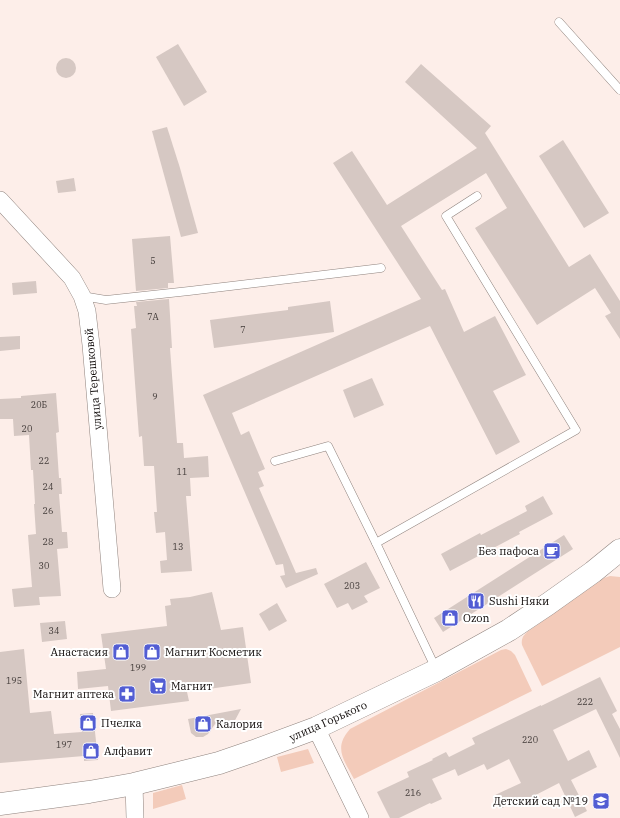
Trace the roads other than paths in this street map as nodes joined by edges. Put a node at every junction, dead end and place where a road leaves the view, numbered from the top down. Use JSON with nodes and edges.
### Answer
{"nodes":[{"id":1,"x":558,"y":22,"type":"dead end"},
{"id":2,"x":620,"y":90,"type":"edge"},
{"id":3,"x":476,"y":196,"type":"dead end"},
{"id":4,"x":0,"y":200,"type":"edge"},
{"id":5,"x":382,"y":268,"type":"dead end"},
{"id":6,"x":82,"y":296,"type":"junction"},
{"id":7,"x":275,"y":461,"type":"dead end"},
{"id":8,"x":376,"y":543,"type":"junction"},
{"id":9,"x":620,"y":550,"type":"edge"},
{"id":10,"x":112,"y":589,"type":"dead end"},
{"id":11,"x":437,"y":670,"type":"junction"},
{"id":12,"x":316,"y":728,"type":"junction"},
{"id":13,"x":134,"y":784,"type":"junction"},
{"id":14,"x":0,"y":804,"type":"edge"},
{"id":15,"x":135,"y":818,"type":"edge"},
{"id":16,"x":360,"y":818,"type":"edge"}],
"edges":[{"from":1,"to":2,"type":"lane"},
{"from":3,"to":8,"type":"lane"},
{"from":4,"to":6,"type":"street","name":"улица Терешковой"},
{"from":5,"to":6,"type":"lane"},
{"from":6,"to":10,"type":"street","name":"улица Терешковой"},
{"from":7,"to":8,"type":"lane"},
{"from":8,"to":11,"type":"lane"},
{"from":9,"to":11,"type":"main road","name":"улица Горького"},
{"from":11,"to":12,"type":"main road","name":"улица Горького"},
{"from":12,"to":13,"type":"main road","name":"улица Горького"},
{"from":12,"to":16,"type":"street"},
{"from":13,"to":14,"type":"main road","name":"улица Горького"},
{"from":13,"to":15,"type":"street"}]}
